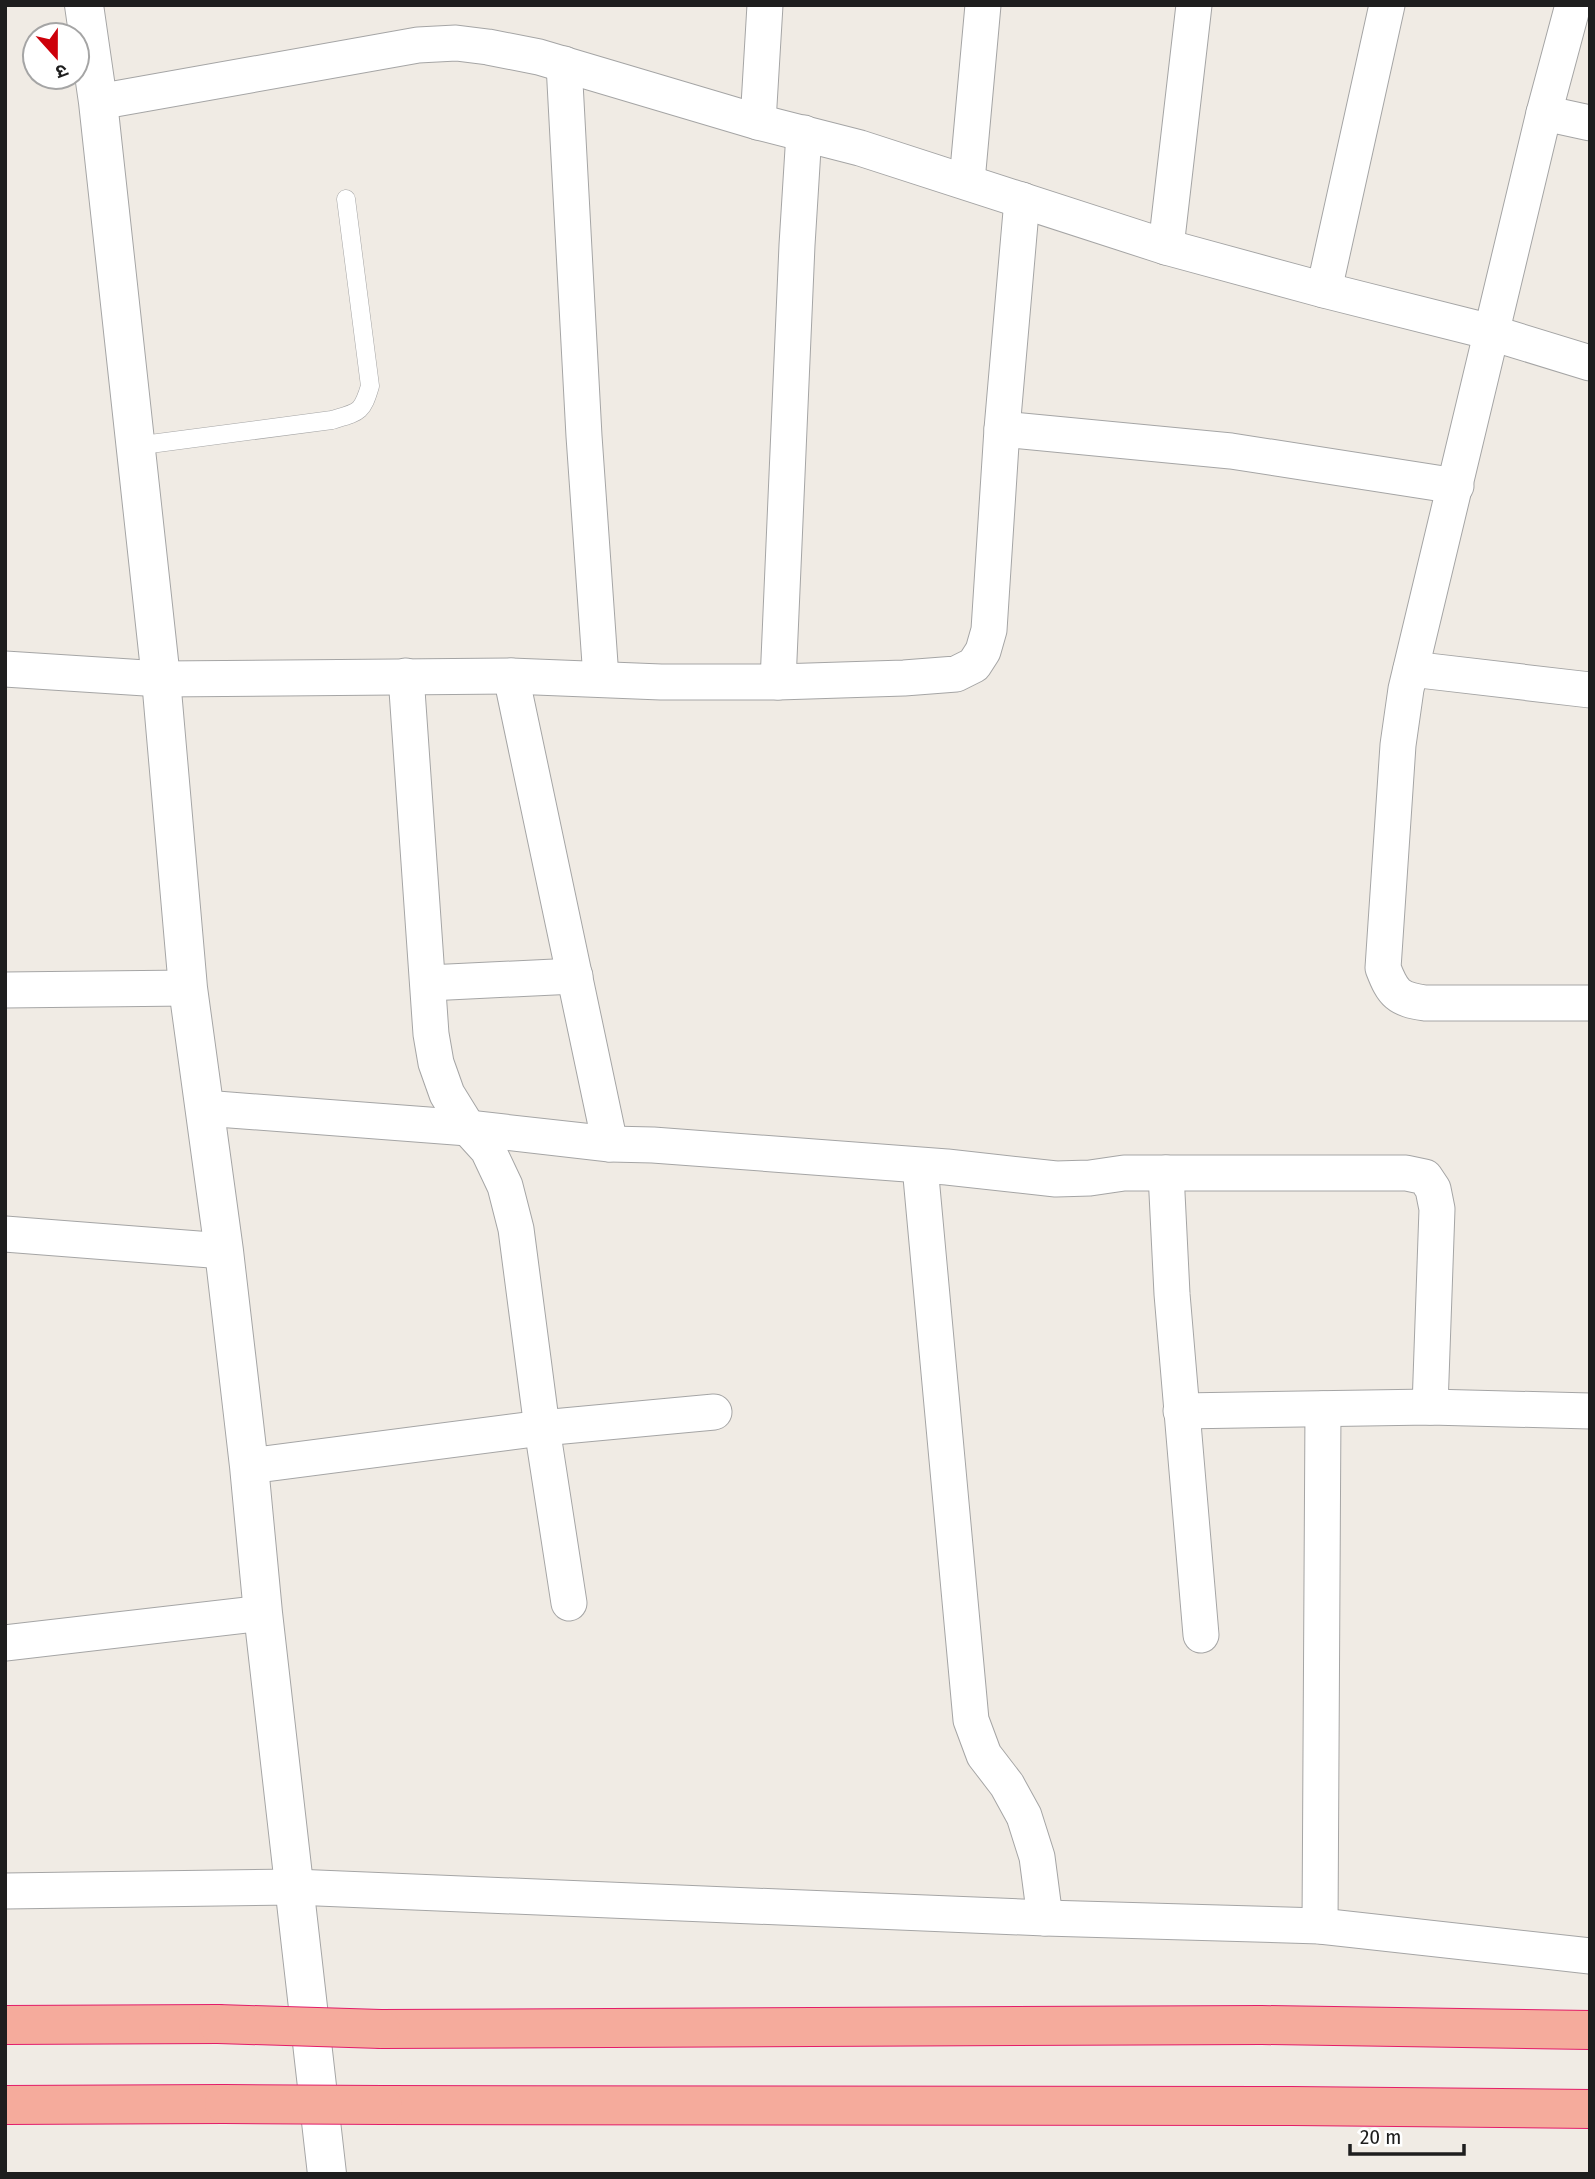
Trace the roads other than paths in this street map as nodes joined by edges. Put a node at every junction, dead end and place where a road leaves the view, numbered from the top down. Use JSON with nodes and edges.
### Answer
{"nodes":[{"id":1,"x":84,"y":5,"type":"edge"},
{"id":2,"x":765,"y":5,"type":"edge"},
{"id":3,"x":984,"y":5,"type":"edge"},
{"id":4,"x":1194,"y":5,"type":"edge"},
{"id":5,"x":1387,"y":5,"type":"edge"},
{"id":6,"x":1573,"y":5,"type":"edge"},
{"id":7,"x":564,"y":64,"type":"junction"},
{"id":8,"x":98,"y":102,"type":"junction"},
{"id":9,"x":1544,"y":113,"type":"junction"},
{"id":10,"x":758,"y":122,"type":"junction"},
{"id":11,"x":1590,"y":123,"type":"edge"},
{"id":12,"x":804,"y":133,"type":"junction"},
{"id":13,"x":967,"y":181,"type":"junction"},
{"id":14,"x":346,"y":199,"type":"dead end"},
{"id":15,"x":1022,"y":200,"type":"junction"},
{"id":16,"x":1166,"y":247,"type":"junction"},
{"id":17,"x":1324,"y":290,"type":"junction"},
{"id":18,"x":1492,"y":333,"type":"junction"},
{"id":19,"x":1590,"y":363,"type":"edge"},
{"id":20,"x":1002,"y":429,"type":"junction"},
{"id":21,"x":135,"y":446,"type":"junction"},
{"id":22,"x":1456,"y":486,"type":"junction"},
{"id":23,"x":5,"y":669,"type":"edge"},
{"id":24,"x":1411,"y":669,"type":"junction"},
{"id":25,"x":407,"y":676,"type":"junction"},
{"id":26,"x":512,"y":676,"type":"junction"},
{"id":27,"x":601,"y":678,"type":"junction"},
{"id":28,"x":161,"y":679,"type":"junction"},
{"id":29,"x":778,"y":682,"type":"junction"},
{"id":30,"x":1590,"y":690,"type":"edge"},
{"id":31,"x":575,"y":976,"type":"junction"},
{"id":32,"x":428,"y":983,"type":"junction"},
{"id":33,"x":188,"y":988,"type":"junction"},
{"id":34,"x":5,"y":990,"type":"edge"},
{"id":35,"x":1590,"y":1003,"type":"edge"},
{"id":36,"x":204,"y":1108,"type":"junction"},
{"id":37,"x":468,"y":1128,"type":"junction"},
{"id":38,"x":610,"y":1144,"type":"junction"},
{"id":39,"x":920,"y":1166,"type":"junction"},
{"id":40,"x":1166,"y":1173,"type":"junction"},
{"id":41,"x":5,"y":1234,"type":"edge"},
{"id":42,"x":224,"y":1251,"type":"junction"},
{"id":43,"x":1430,"y":1407,"type":"junction"},
{"id":44,"x":1323,"y":1409,"type":"junction"},
{"id":45,"x":1181,"y":1411,"type":"junction"},
{"id":46,"x":1590,"y":1411,"type":"edge"},
{"id":47,"x":714,"y":1412,"type":"dead end"},
{"id":48,"x":542,"y":1427,"type":"junction"},
{"id":49,"x":249,"y":1466,"type":"junction"},
{"id":50,"x":569,"y":1603,"type":"dead end"},
{"id":51,"x":263,"y":1613,"type":"junction"},
{"id":52,"x":1201,"y":1634,"type":"dead end"},
{"id":53,"x":5,"y":1643,"type":"edge"},
{"id":54,"x":294,"y":1887,"type":"junction"},
{"id":55,"x":5,"y":1891,"type":"edge"},
{"id":56,"x":1045,"y":1918,"type":"junction"},
{"id":57,"x":1320,"y":1926,"type":"junction"},
{"id":58,"x":1590,"y":1956,"type":"edge"},
{"id":59,"x":5,"y":2025,"type":"edge"},
{"id":60,"x":1590,"y":2030,"type":"edge"},
{"id":61,"x":5,"y":2105,"type":"edge"},
{"id":62,"x":1590,"y":2109,"type":"edge"},
{"id":63,"x":327,"y":2174,"type":"edge"}],
"edges":[{"from":1,"to":8,"type":"street"},
{"from":2,"to":10,"type":"street"},
{"from":3,"to":13,"type":"street"},
{"from":4,"to":16,"type":"street"},
{"from":5,"to":17,"type":"street"},
{"from":6,"to":9,"type":"street"},
{"from":7,"to":8,"type":"street"},
{"from":7,"to":10,"type":"street"},
{"from":7,"to":27,"type":"street"},
{"from":8,"to":21,"type":"street"},
{"from":9,"to":11,"type":"street"},
{"from":9,"to":18,"type":"street"},
{"from":10,"to":12,"type":"street"},
{"from":12,"to":13,"type":"street"},
{"from":12,"to":29,"type":"street"},
{"from":13,"to":15,"type":"street"},
{"from":14,"to":21,"type":"lane"},
{"from":15,"to":16,"type":"street"},
{"from":15,"to":20,"type":"street"},
{"from":16,"to":17,"type":"street"},
{"from":17,"to":18,"type":"street"},
{"from":18,"to":19,"type":"street"},
{"from":18,"to":22,"type":"street"},
{"from":20,"to":22,"type":"street"},
{"from":20,"to":29,"type":"street"},
{"from":21,"to":28,"type":"street"},
{"from":22,"to":24,"type":"street"},
{"from":23,"to":28,"type":"street"},
{"from":24,"to":30,"type":"street"},
{"from":24,"to":35,"type":"street"},
{"from":25,"to":26,"type":"street"},
{"from":25,"to":28,"type":"street"},
{"from":25,"to":32,"type":"street"},
{"from":26,"to":27,"type":"street"},
{"from":26,"to":31,"type":"street"},
{"from":27,"to":29,"type":"street"},
{"from":28,"to":33,"type":"street"},
{"from":31,"to":32,"type":"street"},
{"from":31,"to":38,"type":"street"},
{"from":32,"to":37,"type":"street"},
{"from":33,"to":34,"type":"street"},
{"from":33,"to":36,"type":"street"},
{"from":36,"to":37,"type":"street"},
{"from":36,"to":42,"type":"street"},
{"from":37,"to":38,"type":"street"},
{"from":37,"to":48,"type":"street"},
{"from":38,"to":39,"type":"street"},
{"from":39,"to":40,"type":"street"},
{"from":39,"to":56,"type":"street"},
{"from":40,"to":43,"type":"street"},
{"from":40,"to":45,"type":"street"},
{"from":41,"to":42,"type":"street"},
{"from":42,"to":49,"type":"street"},
{"from":43,"to":44,"type":"street"},
{"from":43,"to":46,"type":"street"},
{"from":44,"to":45,"type":"street"},
{"from":44,"to":57,"type":"street"},
{"from":45,"to":52,"type":"street"},
{"from":47,"to":48,"type":"street"},
{"from":48,"to":49,"type":"street"},
{"from":48,"to":50,"type":"street"},
{"from":49,"to":51,"type":"street"},
{"from":51,"to":53,"type":"street"},
{"from":51,"to":54,"type":"street"},
{"from":54,"to":55,"type":"street"},
{"from":54,"to":56,"type":"street"},
{"from":54,"to":63,"type":"street"},
{"from":56,"to":57,"type":"street"},
{"from":57,"to":58,"type":"street"},
{"from":59,"to":60,"type":"highway","bridge":true},
{"from":61,"to":62,"type":"highway","bridge":true}]}
